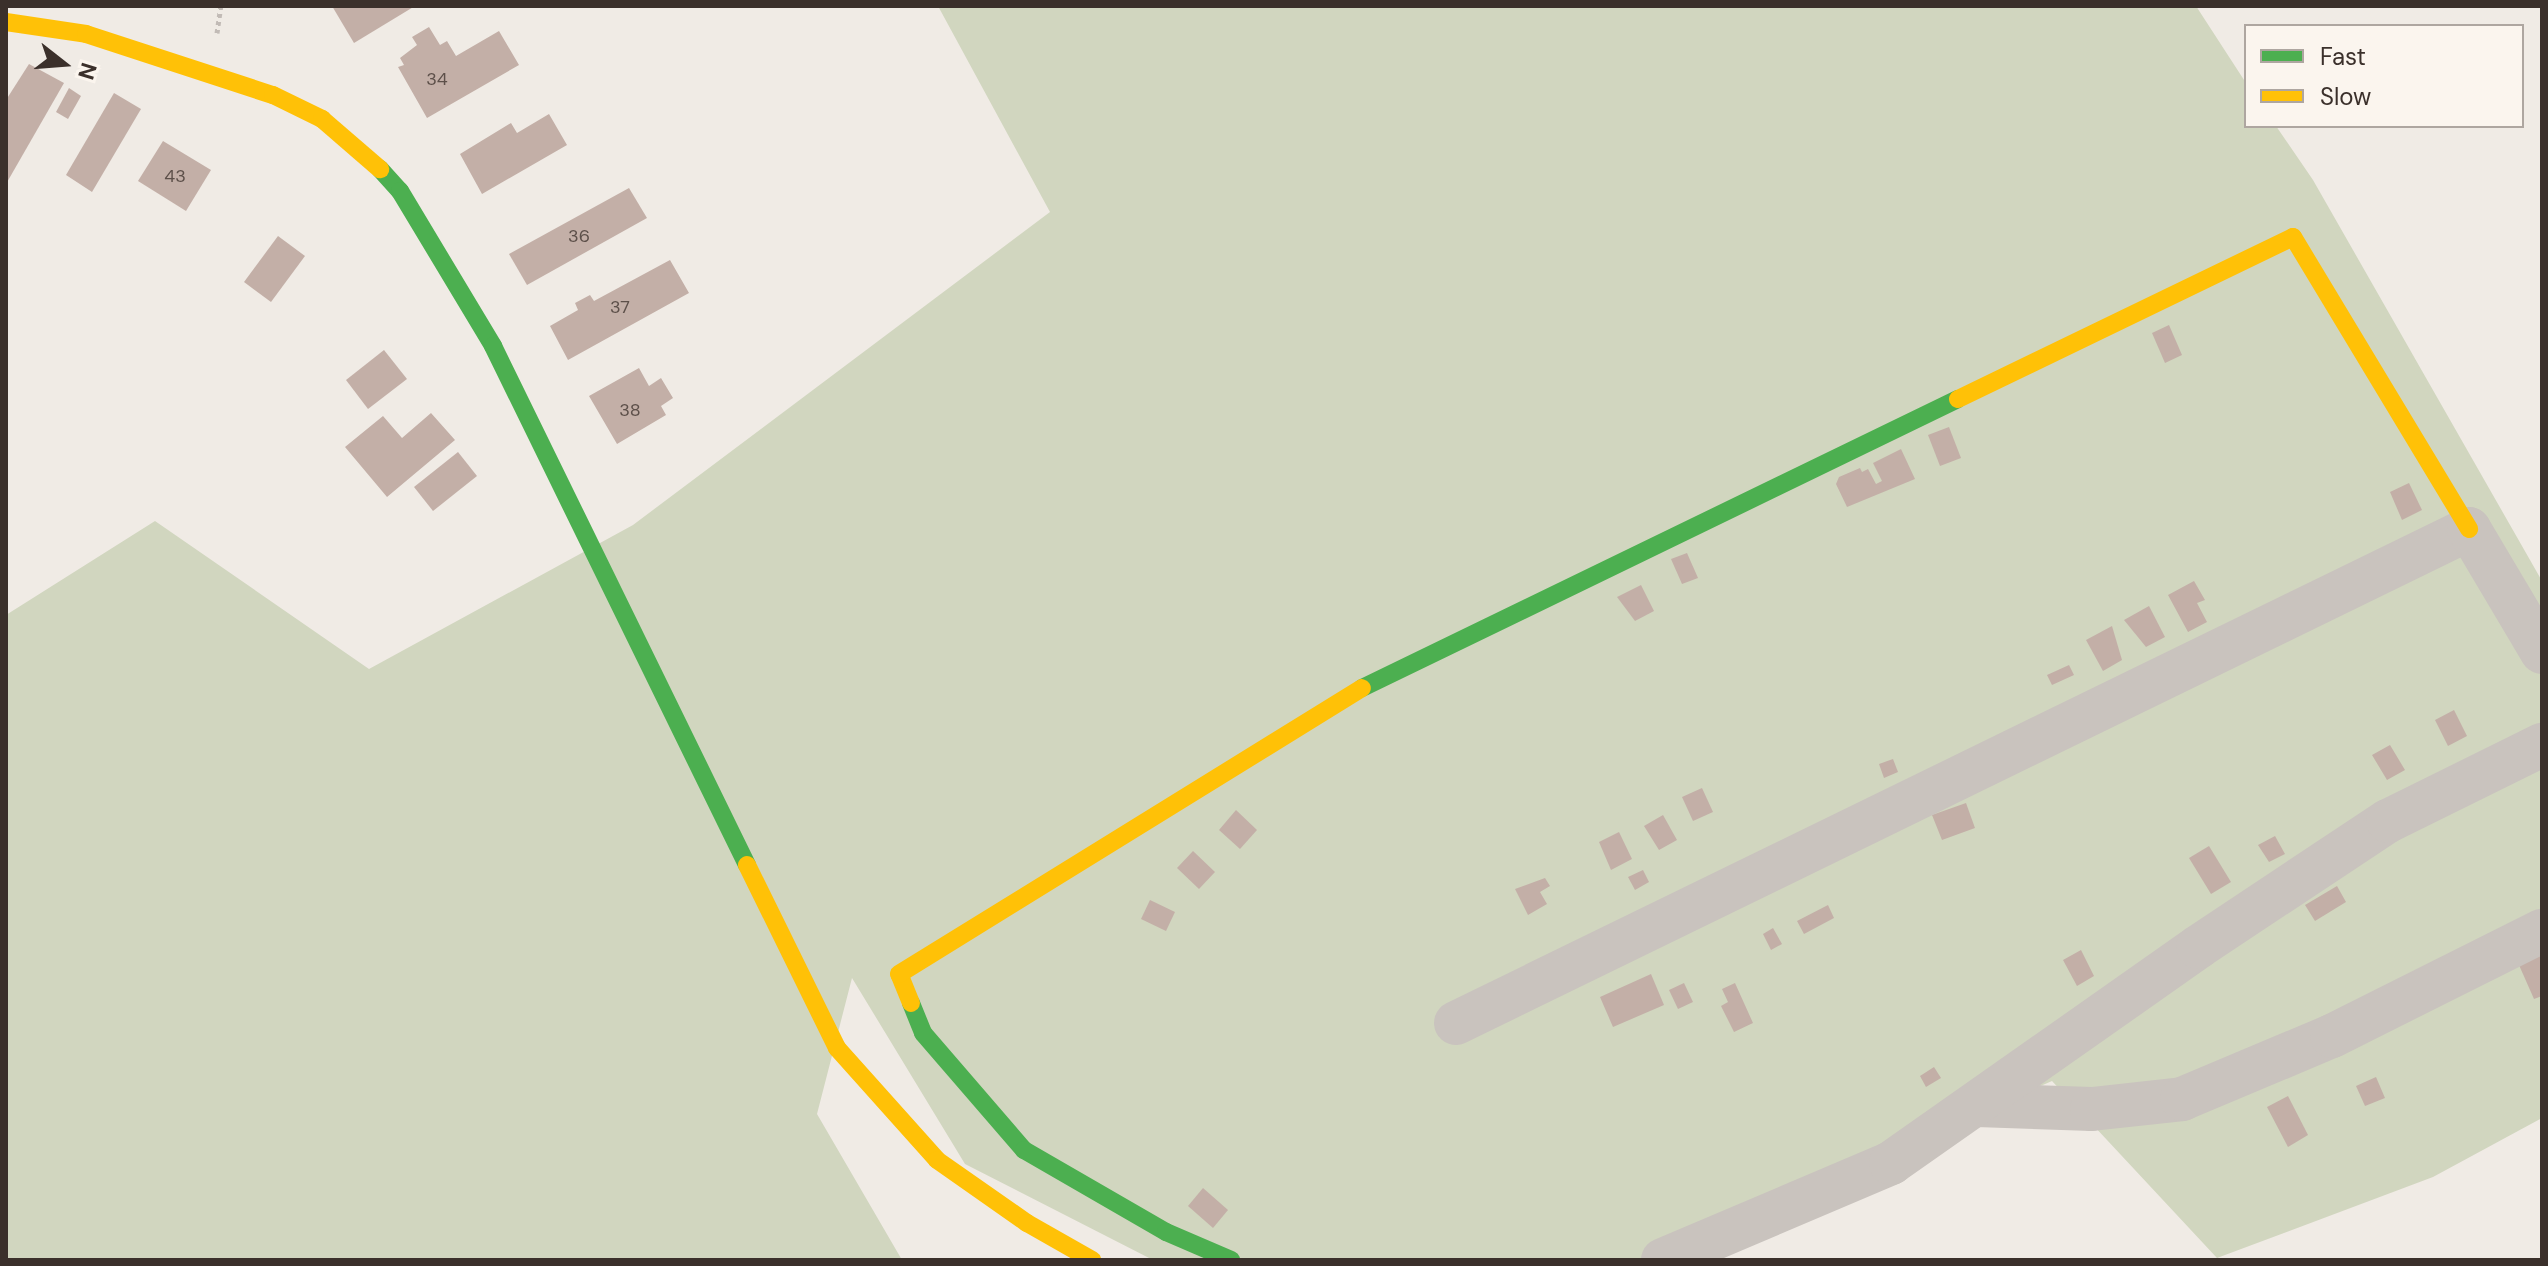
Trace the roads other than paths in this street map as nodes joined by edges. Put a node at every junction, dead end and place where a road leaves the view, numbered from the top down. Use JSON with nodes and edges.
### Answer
{"nodes":[{"id":1,"x":6,"y":22,"type":"edge"},
{"id":2,"x":2469,"y":529,"type":"junction"},
{"id":3,"x":2542,"y":652,"type":"edge"},
{"id":4,"x":2542,"y":745,"type":"edge"},
{"id":5,"x":2542,"y":931,"type":"edge"},
{"id":6,"x":1456,"y":1023,"type":"dead end"},
{"id":7,"x":1977,"y":1105,"type":"junction"},
{"id":8,"x":1092,"y":1260,"type":"edge"},
{"id":9,"x":1231,"y":1260,"type":"edge"},
{"id":10,"x":1663,"y":1260,"type":"edge"}],
"edges":[{"from":1,"to":8,"type":"street"},
{"from":2,"to":3,"type":"street"},
{"from":2,"to":6,"type":"street"},
{"from":2,"to":9,"type":"street"},
{"from":4,"to":7,"type":"street"},
{"from":5,"to":7,"type":"street"},
{"from":7,"to":10,"type":"street"}]}
